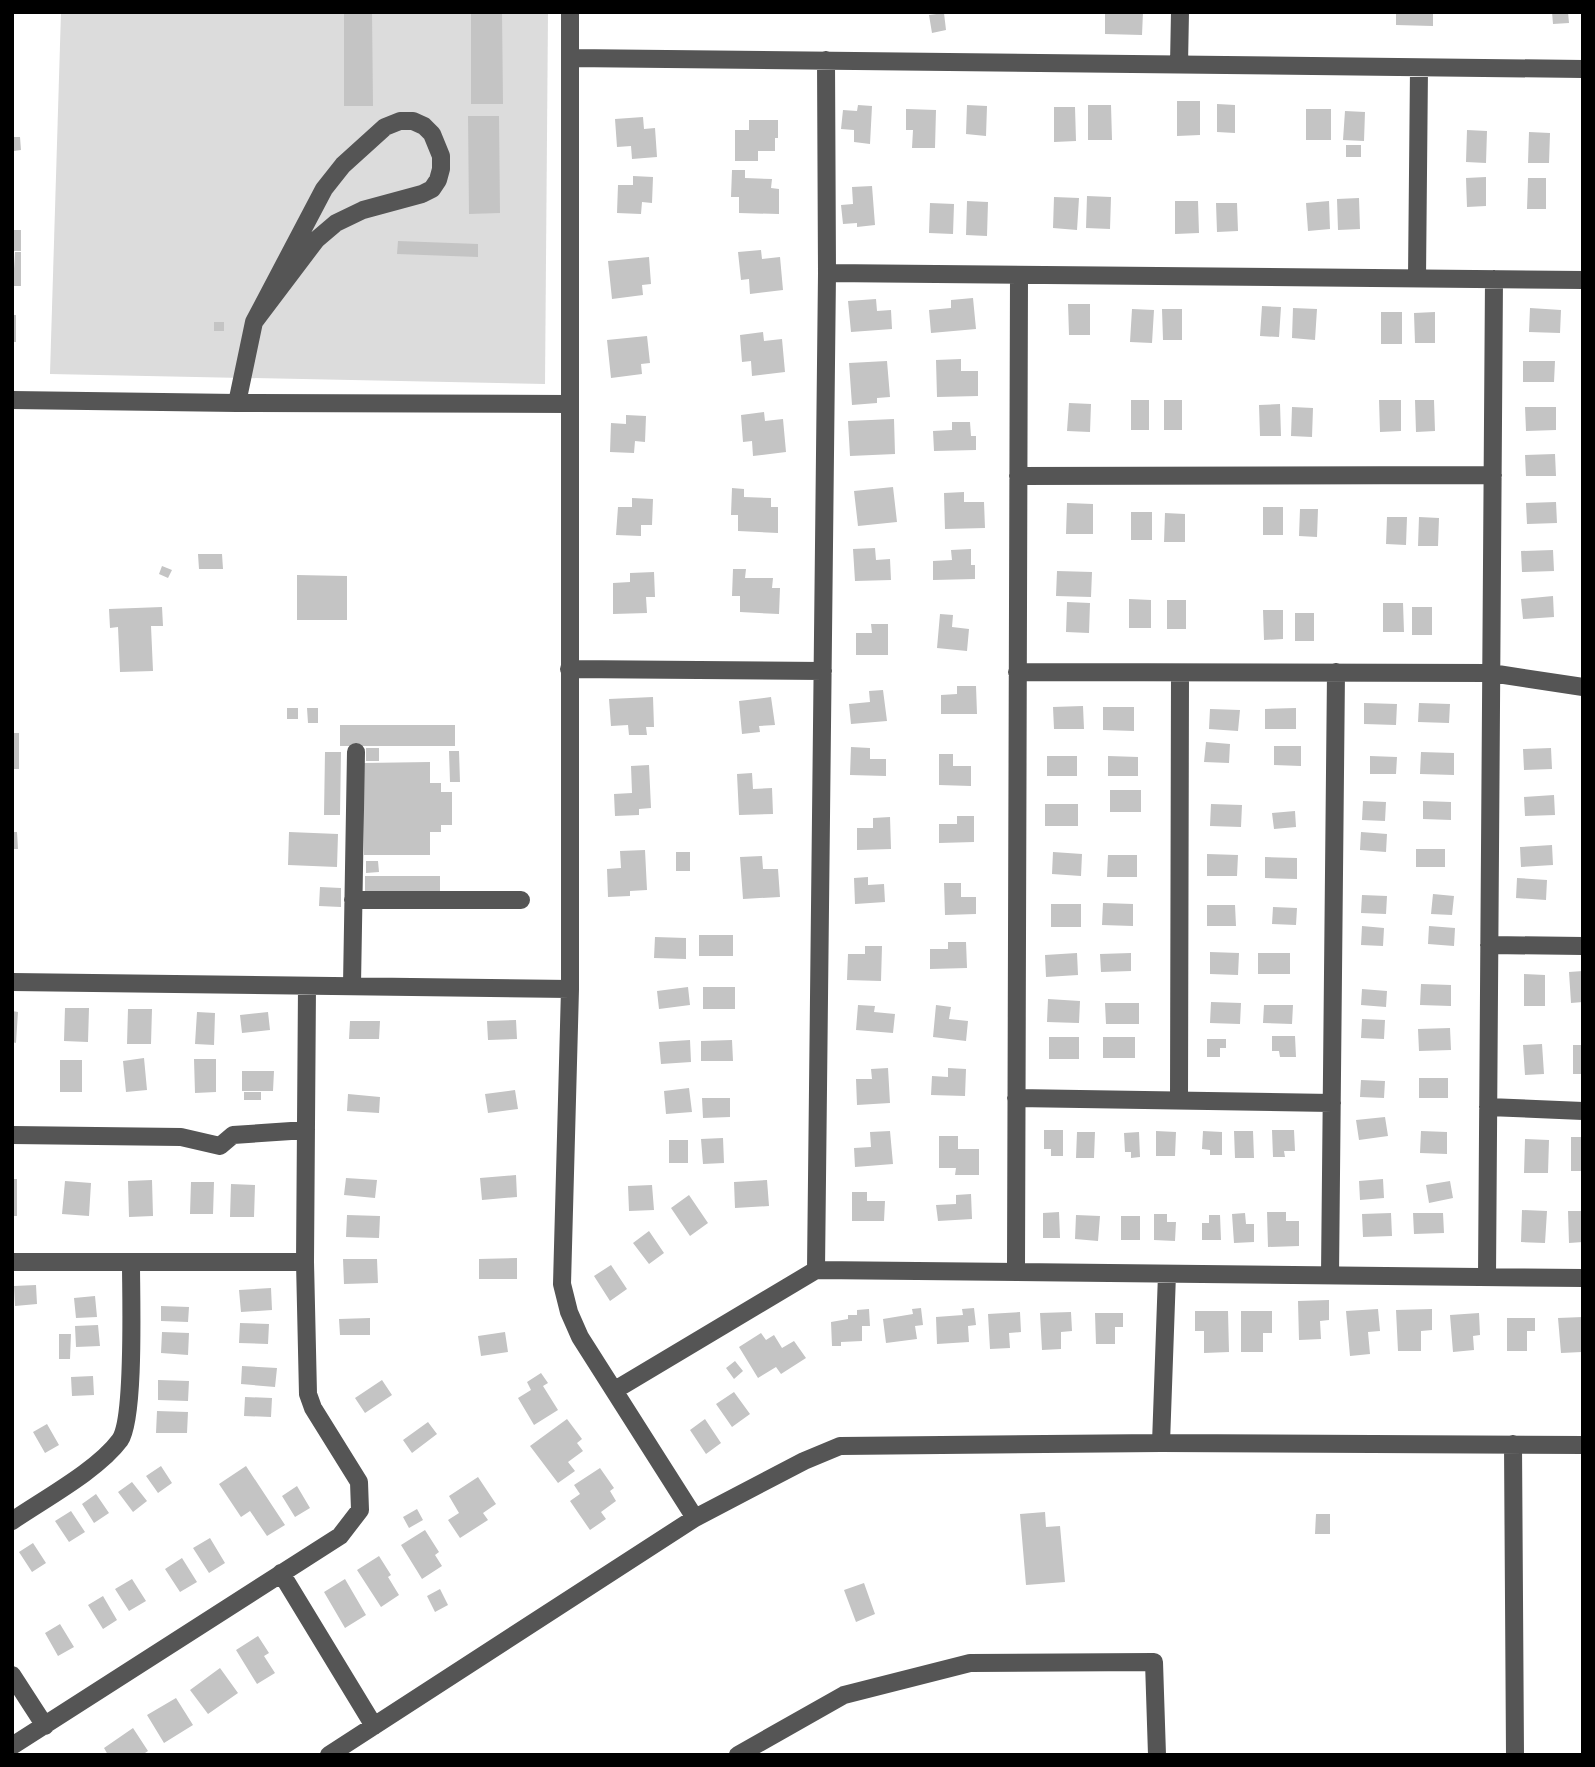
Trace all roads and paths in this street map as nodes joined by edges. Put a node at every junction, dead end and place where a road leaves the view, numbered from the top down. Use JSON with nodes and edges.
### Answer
{"nodes":[{"id":1,"x":570,"y":12,"type":"edge"},
{"id":2,"x":1180,"y":12,"type":"edge"},
{"id":3,"x":570,"y":58,"type":"junction"},
{"id":4,"x":826,"y":60,"type":"junction"},
{"id":5,"x":1180,"y":64,"type":"junction"},
{"id":6,"x":1419,"y":68,"type":"junction"},
{"id":7,"x":1583,"y":69,"type":"edge"},
{"id":8,"x":827,"y":273,"type":"junction"},
{"id":9,"x":1019,"y":275,"type":"junction"},
{"id":10,"x":1416,"y":278,"type":"junction"},
{"id":11,"x":1494,"y":279,"type":"junction"},
{"id":12,"x":1583,"y":280,"type":"edge"},
{"id":13,"x":254,"y":322,"type":"junction"},
{"id":14,"x":12,"y":400,"type":"edge"},
{"id":15,"x":237,"y":404,"type":"junction"},
{"id":16,"x":569,"y":404,"type":"junction"},
{"id":17,"x":1018,"y":475,"type":"junction"},
{"id":18,"x":1493,"y":475,"type":"junction"},
{"id":19,"x":569,"y":669,"type":"junction"},
{"id":20,"x":823,"y":671,"type":"junction"},
{"id":21,"x":1017,"y":671,"type":"junction"},
{"id":22,"x":1336,"y":672,"type":"junction"},
{"id":23,"x":1492,"y":673,"type":"junction"},
{"id":24,"x":1180,"y":674,"type":"junction"},
{"id":25,"x":1583,"y":687,"type":"edge"},
{"id":26,"x":356,"y":752,"type":"dead end"},
{"id":27,"x":353,"y":900,"type":"junction"},
{"id":28,"x":521,"y":900,"type":"dead end"},
{"id":29,"x":1489,"y":945,"type":"junction"},
{"id":30,"x":1583,"y":946,"type":"edge"},
{"id":31,"x":12,"y":982,"type":"edge"},
{"id":32,"x":352,"y":985,"type":"junction"},
{"id":33,"x":307,"y":986,"type":"junction"},
{"id":34,"x":570,"y":989,"type":"junction"},
{"id":35,"x":1016,"y":1098,"type":"junction"},
{"id":36,"x":1179,"y":1101,"type":"junction"},
{"id":37,"x":1332,"y":1103,"type":"junction"},
{"id":38,"x":1488,"y":1107,"type":"junction"},
{"id":39,"x":1583,"y":1111,"type":"edge"},
{"id":40,"x":306,"y":1130,"type":"junction"},
{"id":41,"x":12,"y":1135,"type":"edge"},
{"id":42,"x":12,"y":1262,"type":"edge"},
{"id":43,"x":305,"y":1262,"type":"junction"},
{"id":44,"x":131,"y":1264,"type":"junction"},
{"id":45,"x":816,"y":1270,"type":"junction"},
{"id":46,"x":1016,"y":1272,"type":"junction"},
{"id":47,"x":1167,"y":1274,"type":"junction"},
{"id":48,"x":1330,"y":1275,"type":"junction"},
{"id":49,"x":1487,"y":1277,"type":"junction"},
{"id":50,"x":1583,"y":1278,"type":"edge"},
{"id":51,"x":615,"y":1390,"type":"junction"},
{"id":52,"x":1161,"y":1443,"type":"junction"},
{"id":53,"x":1513,"y":1444,"type":"junction"},
{"id":54,"x":1583,"y":1445,"type":"edge"},
{"id":55,"x":695,"y":1518,"type":"junction"},
{"id":56,"x":12,"y":1521,"type":"edge"},
{"id":57,"x":281,"y":1573,"type":"junction"},
{"id":58,"x":12,"y":1675,"type":"edge"},
{"id":59,"x":45,"y":1726,"type":"junction"},
{"id":60,"x":374,"y":1726,"type":"junction"},
{"id":61,"x":12,"y":1746,"type":"edge"},
{"id":62,"x":328,"y":1755,"type":"edge"},
{"id":63,"x":738,"y":1755,"type":"edge"},
{"id":64,"x":1157,"y":1755,"type":"edge"},
{"id":65,"x":1515,"y":1755,"type":"edge"}],
"edges":[{"from":1,"to":3,"type":"street"},
{"from":2,"to":5,"type":"street"},
{"from":3,"to":4,"type":"street"},
{"from":3,"to":16,"type":"street"},
{"from":4,"to":5,"type":"street"},
{"from":4,"to":8,"type":"street"},
{"from":5,"to":6,"type":"street"},
{"from":6,"to":7,"type":"street"},
{"from":6,"to":10,"type":"street"},
{"from":8,"to":9,"type":"street"},
{"from":8,"to":20,"type":"street"},
{"from":9,"to":10,"type":"street"},
{"from":9,"to":17,"type":"street"},
{"from":10,"to":11,"type":"street"},
{"from":11,"to":12,"type":"street"},
{"from":11,"to":18,"type":"street"},
{"from":13,"to":13,"type":"street"},
{"from":13,"to":15,"type":"street"},
{"from":14,"to":15,"type":"street"},
{"from":15,"to":16,"type":"street"},
{"from":16,"to":19,"type":"street"},
{"from":17,"to":18,"type":"street"},
{"from":17,"to":21,"type":"street"},
{"from":18,"to":23,"type":"street"},
{"from":19,"to":20,"type":"street"},
{"from":19,"to":34,"type":"street"},
{"from":20,"to":45,"type":"street"},
{"from":21,"to":24,"type":"street"},
{"from":21,"to":35,"type":"street"},
{"from":22,"to":23,"type":"street"},
{"from":22,"to":24,"type":"street"},
{"from":22,"to":37,"type":"street"},
{"from":23,"to":25,"type":"street"},
{"from":23,"to":29,"type":"street"},
{"from":24,"to":36,"type":"street"},
{"from":26,"to":27,"type":"street"},
{"from":27,"to":28,"type":"street"},
{"from":27,"to":32,"type":"street"},
{"from":29,"to":30,"type":"street"},
{"from":29,"to":38,"type":"street"},
{"from":31,"to":33,"type":"street"},
{"from":32,"to":33,"type":"street"},
{"from":32,"to":34,"type":"street"},
{"from":33,"to":40,"type":"street"},
{"from":34,"to":51,"type":"street"},
{"from":35,"to":36,"type":"street"},
{"from":35,"to":46,"type":"street"},
{"from":36,"to":37,"type":"street"},
{"from":37,"to":48,"type":"street"},
{"from":38,"to":39,"type":"street"},
{"from":38,"to":49,"type":"street"},
{"from":40,"to":41,"type":"street"},
{"from":40,"to":43,"type":"street"},
{"from":42,"to":44,"type":"street"},
{"from":43,"to":44,"type":"street"},
{"from":43,"to":57,"type":"street"},
{"from":44,"to":56,"type":"street"},
{"from":45,"to":46,"type":"street"},
{"from":45,"to":51,"type":"street"},
{"from":46,"to":47,"type":"street"},
{"from":47,"to":48,"type":"street"},
{"from":47,"to":52,"type":"street"},
{"from":48,"to":49,"type":"street"},
{"from":49,"to":50,"type":"street"},
{"from":51,"to":55,"type":"street"},
{"from":52,"to":53,"type":"street"},
{"from":52,"to":55,"type":"street"},
{"from":53,"to":54,"type":"street"},
{"from":53,"to":65,"type":"street"},
{"from":55,"to":60,"type":"street"},
{"from":57,"to":59,"type":"street"},
{"from":57,"to":60,"type":"street"},
{"from":58,"to":59,"type":"street"},
{"from":59,"to":61,"type":"street"},
{"from":60,"to":62,"type":"street"},
{"from":63,"to":64,"type":"street"}]}
